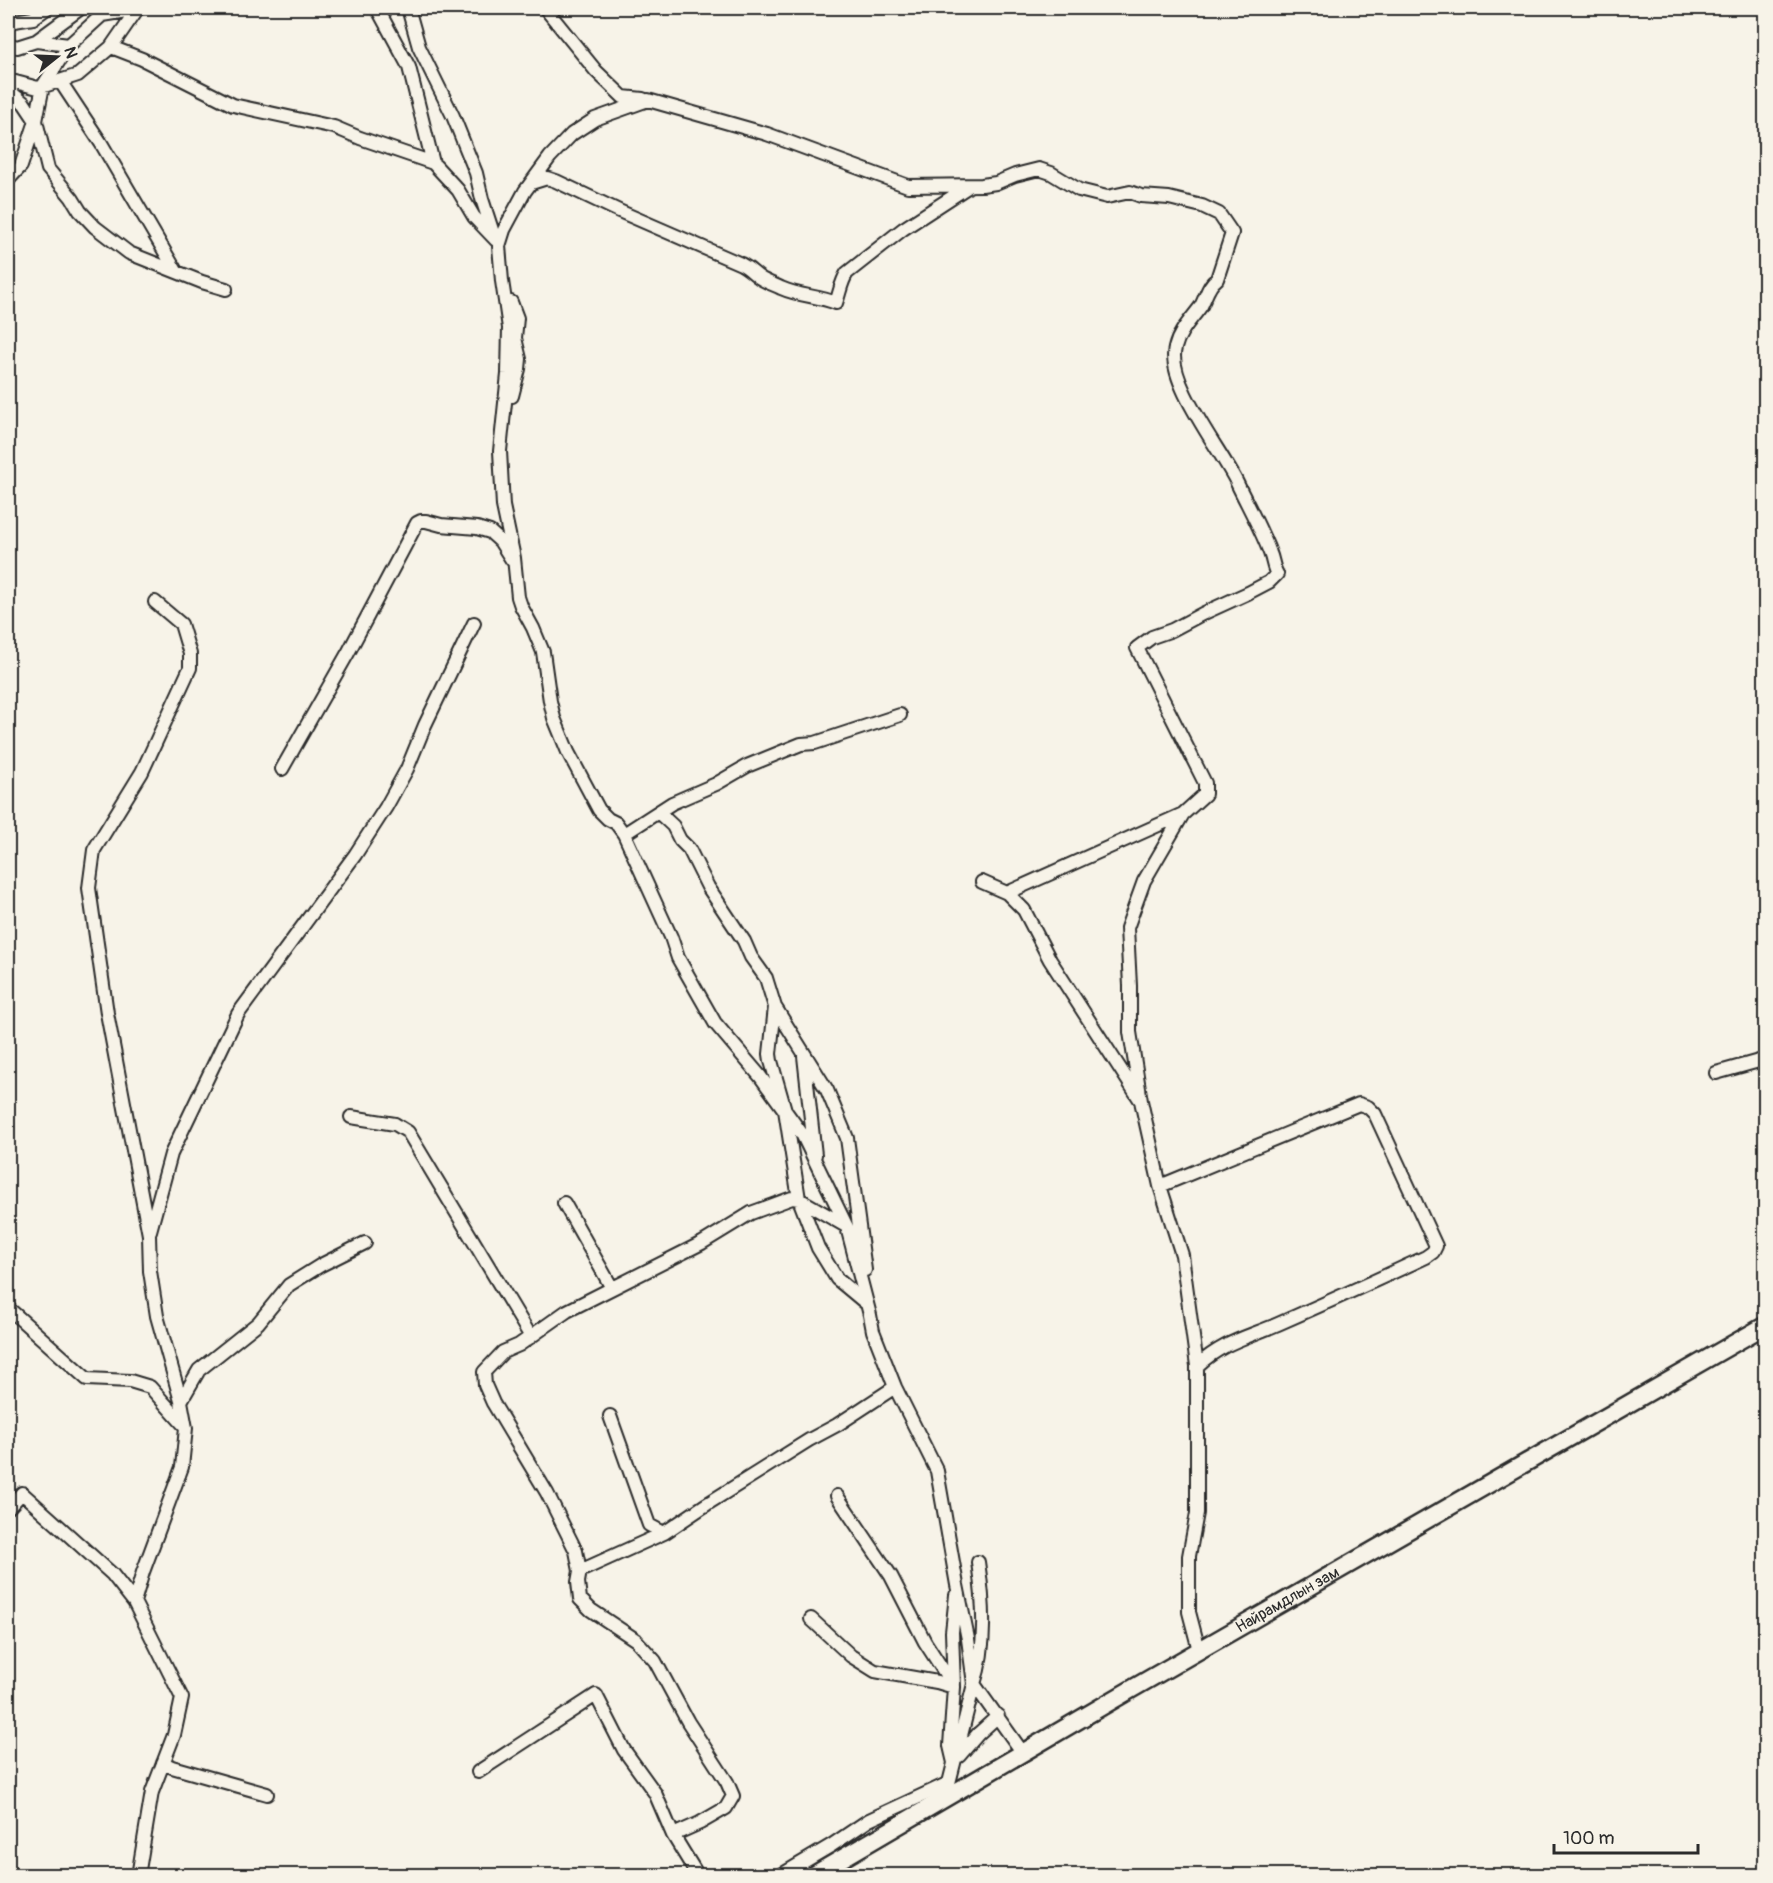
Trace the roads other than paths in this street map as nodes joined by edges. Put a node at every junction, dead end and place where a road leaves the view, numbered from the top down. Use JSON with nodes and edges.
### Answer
{"nodes":[{"id":1,"x":47,"y":8,"type":"edge"},
{"id":2,"x":81,"y":8,"type":"edge"},
{"id":3,"x":131,"y":8,"type":"edge"},
{"id":4,"x":138,"y":8,"type":"edge"},
{"id":5,"x":377,"y":8,"type":"edge"},
{"id":6,"x":408,"y":8,"type":"edge"},
{"id":7,"x":545,"y":8,"type":"edge"},
{"id":8,"x":8,"y":22,"type":"edge"},
{"id":9,"x":36,"y":41,"type":"junction"},
{"id":10,"x":8,"y":44,"type":"edge"},
{"id":11,"x":69,"y":45,"type":"junction"},
{"id":12,"x":111,"y":47,"type":"junction"},
{"id":13,"x":8,"y":80,"type":"edge"},
{"id":14,"x":60,"y":81,"type":"junction"},
{"id":15,"x":43,"y":86,"type":"junction"},
{"id":16,"x":8,"y":90,"type":"edge"},
{"id":17,"x":648,"y":100,"type":"junction"},
{"id":18,"x":36,"y":121,"type":"junction"},
{"id":19,"x":433,"y":163,"type":"junction"},
{"id":20,"x":8,"y":180,"type":"edge"},
{"id":21,"x":531,"y":183,"type":"junction"},
{"id":22,"x":970,"y":186,"type":"junction"},
{"id":23,"x":497,"y":243,"type":"junction"},
{"id":24,"x":176,"y":271,"type":"junction"},
{"id":25,"x":226,"y":289,"type":"dead end"},
{"id":26,"x":515,"y":563,"type":"junction"},
{"id":27,"x":155,"y":602,"type":"dead end"},
{"id":28,"x":474,"y":623,"type":"dead end"},
{"id":29,"x":900,"y":714,"type":"dead end"},
{"id":30,"x":282,"y":769,"type":"dead end"},
{"id":31,"x":658,"y":812,"type":"junction"},
{"id":32,"x":1183,"y":814,"type":"junction"},
{"id":33,"x":624,"y":834,"type":"junction"},
{"id":34,"x":982,"y":882,"type":"dead end"},
{"id":35,"x":1007,"y":893,"type":"junction"},
{"id":36,"x":775,"y":1007,"type":"junction"},
{"id":37,"x":803,"y":1052,"type":"junction"},
{"id":38,"x":1766,"y":1059,"type":"edge"},
{"id":39,"x":1716,"y":1073,"type":"dead end"},
{"id":40,"x":1141,"y":1101,"type":"junction"},
{"id":41,"x":785,"y":1110,"type":"junction"},
{"id":42,"x":351,"y":1117,"type":"dead end"},
{"id":43,"x":817,"y":1165,"type":"junction"},
{"id":44,"x":1160,"y":1186,"type":"junction"},
{"id":45,"x":799,"y":1199,"type":"junction"},
{"id":46,"x":564,"y":1203,"type":"dead end"},
{"id":47,"x":847,"y":1227,"type":"junction"},
{"id":48,"x":149,"y":1235,"type":"junction"},
{"id":49,"x":365,"y":1243,"type":"dead end"},
{"id":50,"x":862,"y":1286,"type":"junction"},
{"id":51,"x":612,"y":1288,"type":"junction"},
{"id":52,"x":867,"y":1304,"type":"junction"},
{"id":53,"x":8,"y":1308,"type":"edge"},
{"id":54,"x":1766,"y":1325,"type":"edge"},
{"id":55,"x":531,"y":1337,"type":"junction"},
{"id":56,"x":1197,"y":1366,"type":"junction"},
{"id":57,"x":895,"y":1387,"type":"junction"},
{"id":58,"x":181,"y":1401,"type":"junction"},
{"id":59,"x":610,"y":1416,"type":"dead end"},
{"id":60,"x":186,"y":1428,"type":"junction"},
{"id":61,"x":837,"y":1496,"type":"dead end"},
{"id":62,"x":8,"y":1508,"type":"edge"},
{"id":63,"x":664,"y":1533,"type":"junction"},
{"id":64,"x":978,"y":1562,"type":"dead end"},
{"id":65,"x":580,"y":1571,"type":"junction"},
{"id":66,"x":957,"y":1585,"type":"junction"},
{"id":67,"x":134,"y":1602,"type":"junction"},
{"id":68,"x":811,"y":1619,"type":"dead end"},
{"id":69,"x":1199,"y":1650,"type":"junction"},
{"id":70,"x":975,"y":1684,"type":"junction"},
{"id":71,"x":954,"y":1687,"type":"junction"},
{"id":72,"x":998,"y":1716,"type":"junction"},
{"id":73,"x":1023,"y":1753,"type":"junction"},
{"id":74,"x":163,"y":1762,"type":"junction"},
{"id":75,"x":955,"y":1762,"type":"junction"},
{"id":76,"x":478,"y":1772,"type":"dead end"},
{"id":77,"x":949,"y":1789,"type":"junction"},
{"id":78,"x":267,"y":1794,"type":"dead end"},
{"id":79,"x":673,"y":1835,"type":"junction"},
{"id":80,"x":138,"y":1875,"type":"edge"},
{"id":81,"x":698,"y":1875,"type":"edge"},
{"id":82,"x":782,"y":1875,"type":"edge"},
{"id":83,"x":812,"y":1875,"type":"edge"}],
"edges":[{"from":1,"to":8,"type":"street"},
{"from":2,"to":9,"type":"street"},
{"from":3,"to":11,"type":"street"},
{"from":4,"to":12,"type":"street"},
{"from":5,"to":19,"type":"street"},
{"from":6,"to":23,"type":"street"},
{"from":7,"to":17,"type":"street"},
{"from":9,"to":10,"type":"street"},
{"from":9,"to":11,"type":"street"},
{"from":11,"to":15,"type":"street"},
{"from":12,"to":14,"type":"street"},
{"from":12,"to":19,"type":"street"},
{"from":13,"to":15,"type":"street"},
{"from":14,"to":15,"type":"street"},
{"from":14,"to":24,"type":"street"},
{"from":15,"to":18,"type":"street"},
{"from":16,"to":18,"type":"street"},
{"from":17,"to":21,"type":"street"},
{"from":17,"to":22,"type":"street"},
{"from":18,"to":20,"type":"street"},
{"from":18,"to":24,"type":"street"},
{"from":19,"to":23,"type":"street"},
{"from":21,"to":22,"type":"street"},
{"from":21,"to":23,"type":"street"},
{"from":22,"to":32,"type":"street"},
{"from":23,"to":26,"type":"street"},
{"from":24,"to":25,"type":"street"},
{"from":26,"to":30,"type":"street"},
{"from":26,"to":33,"type":"street"},
{"from":27,"to":48,"type":"street"},
{"from":28,"to":48,"type":"street"},
{"from":29,"to":31,"type":"street"},
{"from":31,"to":33,"type":"street"},
{"from":31,"to":36,"type":"street"},
{"from":32,"to":35,"type":"street"},
{"from":32,"to":40,"type":"street"},
{"from":33,"to":41,"type":"street"},
{"from":34,"to":35,"type":"street"},
{"from":35,"to":40,"type":"street"},
{"from":36,"to":37,"type":"street"},
{"from":36,"to":41,"type":"street"},
{"from":37,"to":43,"type":"street"},
{"from":37,"to":50,"type":"street"},
{"from":38,"to":39,"type":"street"},
{"from":40,"to":44,"type":"street"},
{"from":41,"to":43,"type":"street"},
{"from":41,"to":45,"type":"street"},
{"from":42,"to":55,"type":"street"},
{"from":43,"to":47,"type":"street"},
{"from":44,"to":56,"type":"street"},
{"from":44,"to":56,"type":"street"},
{"from":45,"to":47,"type":"street"},
{"from":45,"to":51,"type":"street"},
{"from":45,"to":52,"type":"street"},
{"from":46,"to":51,"type":"street"},
{"from":47,"to":50,"type":"street"},
{"from":48,"to":58,"type":"street"},
{"from":49,"to":58,"type":"street"},
{"from":50,"to":52,"type":"street"},
{"from":51,"to":55,"type":"street"},
{"from":52,"to":57,"type":"street"},
{"from":53,"to":60,"type":"street"},
{"from":54,"to":69,"type":"main road","name":"Найрамдлын зам"},
{"from":55,"to":65,"type":"street"},
{"from":56,"to":69,"type":"street"},
{"from":57,"to":63,"type":"street"},
{"from":57,"to":66,"type":"street"},
{"from":58,"to":60,"type":"street"},
{"from":59,"to":63,"type":"street"},
{"from":60,"to":67,"type":"street"},
{"from":61,"to":71,"type":"street"},
{"from":62,"to":67,"type":"street"},
{"from":63,"to":65,"type":"street"},
{"from":64,"to":70,"type":"street"},
{"from":65,"to":79,"type":"street"},
{"from":66,"to":70,"type":"street"},
{"from":66,"to":71,"type":"street"},
{"from":67,"to":74,"type":"street"},
{"from":68,"to":71,"type":"street"},
{"from":69,"to":73,"type":"main road","name":"Найрамдлын зам"},
{"from":70,"to":72,"type":"street"},
{"from":70,"to":75,"type":"street"},
{"from":71,"to":75,"type":"street"},
{"from":72,"to":73,"type":"street"},
{"from":72,"to":75,"type":"street"},
{"from":73,"to":77,"type":"main road","name":"Найрамдлын зам"},
{"from":74,"to":78,"type":"street"},
{"from":74,"to":80,"type":"street"},
{"from":75,"to":77,"type":"street"},
{"from":76,"to":79,"type":"street"},
{"from":77,"to":82,"type":"street"},
{"from":77,"to":83,"type":"main road","name":"Найрамдлын зам"},
{"from":79,"to":81,"type":"street"}]}
